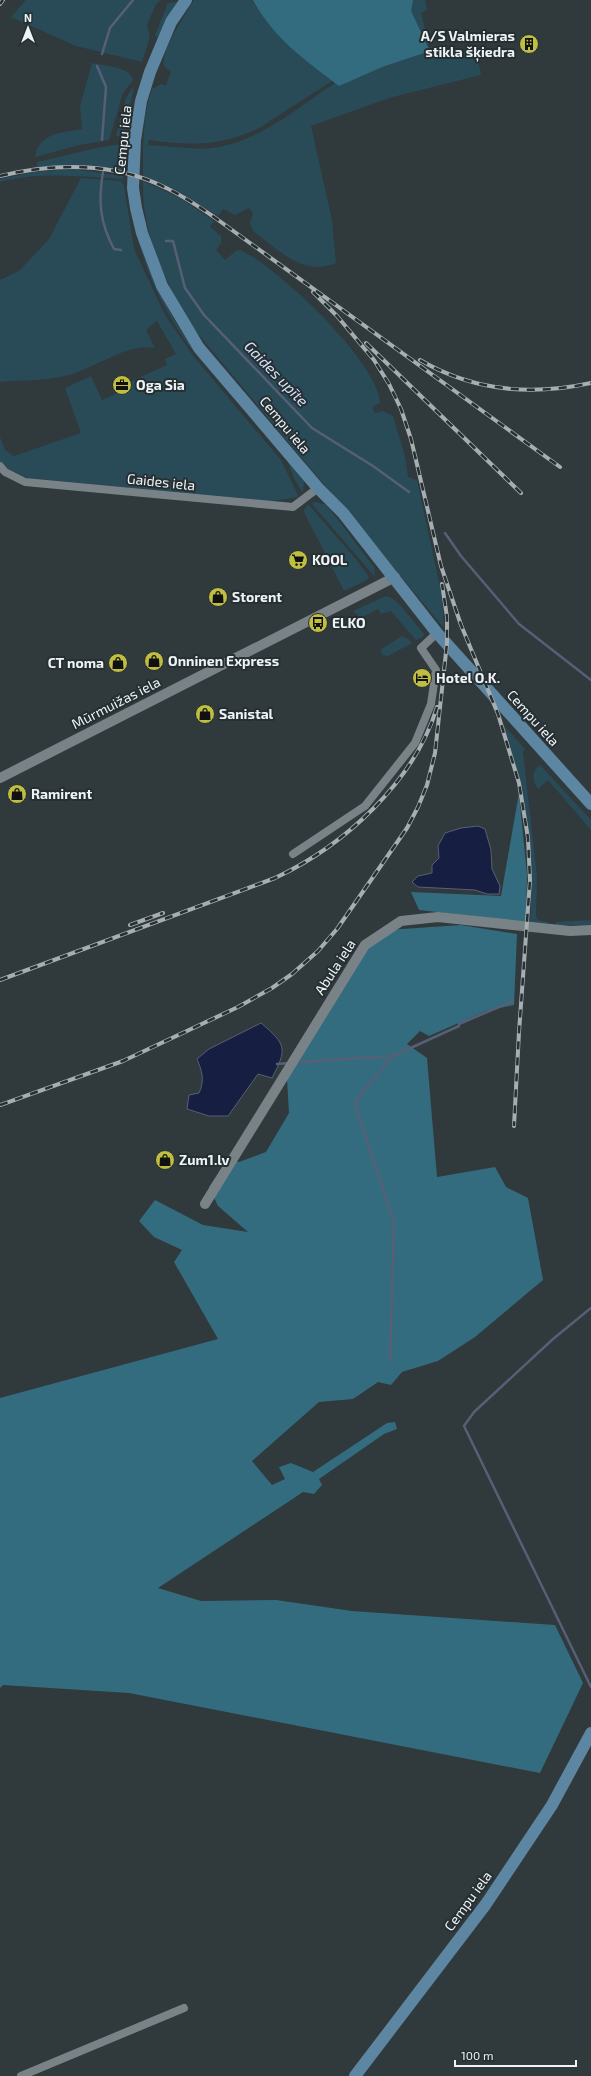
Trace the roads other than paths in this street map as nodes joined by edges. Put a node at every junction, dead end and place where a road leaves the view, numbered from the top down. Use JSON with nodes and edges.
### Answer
{"nodes":[{"id":1,"x":186,"y":0,"type":"edge"},
{"id":2,"x":0,"y":466,"type":"edge"},
{"id":3,"x":318,"y":488,"type":"junction"},
{"id":4,"x":395,"y":577,"type":"junction"},
{"id":5,"x":437,"y":633,"type":"junction"},
{"id":6,"x":0,"y":778,"type":"edge"},
{"id":7,"x":591,"y":804,"type":"edge"},
{"id":8,"x":293,"y":854,"type":"dead end"},
{"id":9,"x":591,"y":930,"type":"edge"},
{"id":10,"x":205,"y":1204,"type":"dead end"},
{"id":11,"x":591,"y":1733,"type":"edge"},
{"id":12,"x":184,"y":2008,"type":"dead end"},
{"id":13,"x":21,"y":2076,"type":"edge"},
{"id":14,"x":355,"y":2076,"type":"edge"}],
"edges":[{"from":1,"to":3,"type":"main road","name":"Cempu iela"},
{"from":2,"to":3,"type":"street","name":"Gaides iela"},
{"from":3,"to":4,"type":"main road","name":"Cempu iela"},
{"from":4,"to":5,"type":"main road","name":"Cempu iela"},
{"from":4,"to":6,"type":"street","name":"Mūrmuižas iela"},
{"from":5,"to":7,"type":"main road","name":"Cempu iela"},
{"from":5,"to":8,"type":"street"},
{"from":9,"to":10,"type":"street","name":"Abula iela"},
{"from":11,"to":14,"type":"main road","name":"Cempu iela"},
{"from":12,"to":13,"type":"street"}]}
